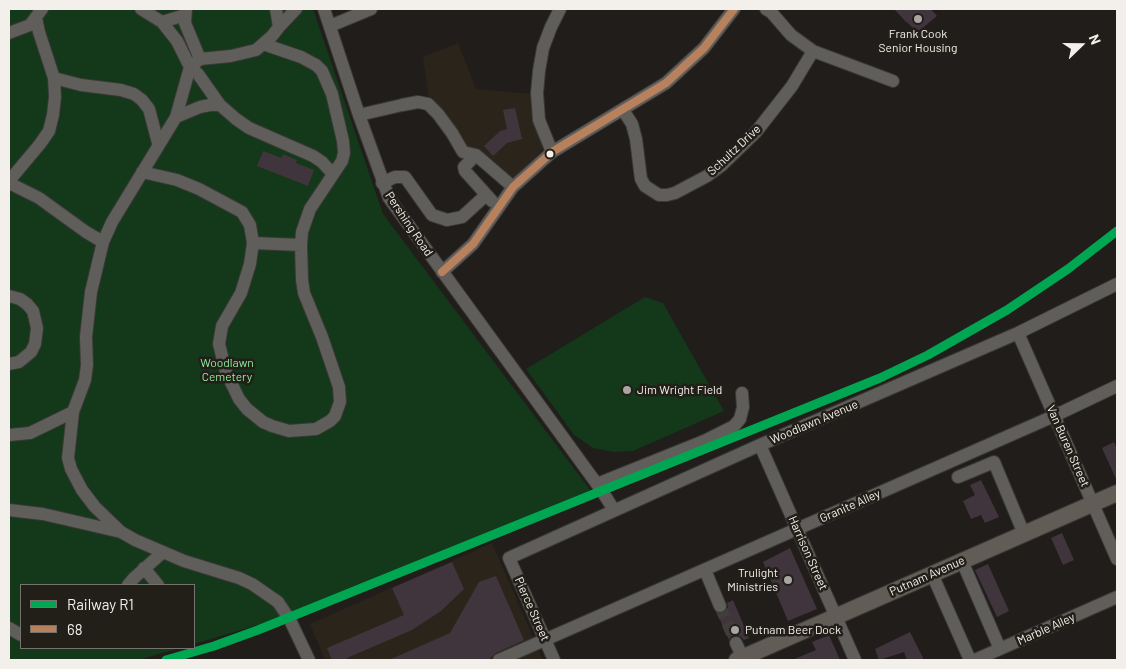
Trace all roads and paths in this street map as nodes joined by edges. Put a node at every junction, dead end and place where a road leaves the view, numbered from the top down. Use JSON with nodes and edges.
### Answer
{"nodes":[{"id":1,"x":141,"y":9,"type":"edge"},
{"id":2,"x":276,"y":9,"type":"edge"},
{"id":3,"x":296,"y":9,"type":"edge"},
{"id":4,"x":324,"y":9,"type":"edge"},
{"id":5,"x":371,"y":9,"type":"edge"},
{"id":6,"x":560,"y":9,"type":"edge"},
{"id":7,"x":734,"y":9,"type":"edge"},
{"id":8,"x":769,"y":10,"type":"edge"},
{"id":9,"x":186,"y":12,"type":"edge"},
{"id":10,"x":39,"y":13,"type":"edge"},
{"id":11,"x":162,"y":22,"type":"junction"},
{"id":12,"x":330,"y":26,"type":"junction"},
{"id":13,"x":279,"y":27,"type":"junction"},
{"id":14,"x":12,"y":28,"type":"edge"},
{"id":15,"x":263,"y":44,"type":"junction"},
{"id":16,"x":813,"y":51,"type":"junction"},
{"id":17,"x":195,"y":63,"type":"junction"},
{"id":18,"x":54,"y":78,"type":"junction"},
{"id":19,"x":894,"y":81,"type":"dead end"},
{"id":20,"x":220,"y":105,"type":"junction"},
{"id":21,"x":623,"y":110,"type":"junction"},
{"id":22,"x":359,"y":115,"type":"junction"},
{"id":23,"x":176,"y":117,"type":"junction"},
{"id":24,"x":158,"y":143,"type":"junction"},
{"id":25,"x":552,"y":152,"type":"junction"},
{"id":26,"x":476,"y":155,"type":"junction"},
{"id":27,"x":142,"y":172,"type":"junction"},
{"id":28,"x":333,"y":174,"type":"junction"},
{"id":29,"x":9,"y":182,"type":"edge"},
{"id":30,"x":382,"y":183,"type":"junction"},
{"id":31,"x":513,"y":187,"type":"junction"},
{"id":32,"x":486,"y":195,"type":"junction"},
{"id":33,"x":499,"y":208,"type":"junction"},
{"id":34,"x":103,"y":242,"type":"junction"},
{"id":35,"x":253,"y":243,"type":"junction"},
{"id":36,"x":301,"y":245,"type":"junction"},
{"id":37,"x":442,"y":272,"type":"junction"},
{"id":38,"x":1117,"y":284,"type":"edge"},
{"id":39,"x":9,"y":296,"type":"edge"},
{"id":40,"x":1018,"y":333,"type":"junction"},
{"id":41,"x":9,"y":364,"type":"edge"},
{"id":42,"x":1116,"y":391,"type":"edge"},
{"id":43,"x":742,"y":393,"type":"dead end"},
{"id":44,"x":73,"y":412,"type":"junction"},
{"id":45,"x":1054,"y":416,"type":"junction"},
{"id":46,"x":9,"y":435,"type":"edge"},
{"id":47,"x":760,"y":445,"type":"junction"},
{"id":48,"x":958,"y":477,"type":"dead end"},
{"id":49,"x":597,"y":484,"type":"junction"},
{"id":50,"x":1117,"y":493,"type":"edge"},
{"id":51,"x":1093,"y":504,"type":"junction"},
{"id":52,"x":9,"y":510,"type":"edge"},
{"id":53,"x":614,"y":510,"type":"junction"},
{"id":54,"x":797,"y":529,"type":"junction"},
{"id":55,"x":121,"y":532,"type":"junction"},
{"id":56,"x":1024,"y":534,"type":"junction"},
{"id":57,"x":163,"y":552,"type":"junction"},
{"id":58,"x":509,"y":558,"type":"joint"},
{"id":59,"x":1117,"y":559,"type":"edge"},
{"id":60,"x":962,"y":561,"type":"junction"},
{"id":61,"x":144,"y":568,"type":"junction"},
{"id":62,"x":704,"y":570,"type":"junction"},
{"id":63,"x":932,"y":574,"type":"junction"},
{"id":64,"x":129,"y":584,"type":"edge"},
{"id":65,"x":157,"y":584,"type":"edge"},
{"id":66,"x":1117,"y":597,"type":"edge"},
{"id":67,"x":720,"y":606,"type":"tunnel mouth"},
{"id":68,"x":836,"y":617,"type":"junction"},
{"id":69,"x":9,"y":628,"type":"edge"},
{"id":70,"x":20,"y":634,"type":"edge"},
{"id":71,"x":545,"y":640,"type":"junction"},
{"id":72,"x":1000,"y":649,"type":"junction"},
{"id":73,"x":739,"y":654,"type":"edge"},
{"id":74,"x":309,"y":660,"type":"edge"},
{"id":75,"x":502,"y":660,"type":"edge"},
{"id":76,"x":554,"y":660,"type":"edge"},
{"id":77,"x":855,"y":660,"type":"edge"},
{"id":78,"x":970,"y":660,"type":"edge"},
{"id":79,"x":975,"y":660,"type":"edge"}],
"edges":[{"from":1,"to":11,"type":"street"},
{"from":2,"to":13,"type":"street"},
{"from":3,"to":13,"type":"street"},
{"from":4,"to":12,"type":"street","name":"Pershing Road"},
{"from":5,"to":12,"type":"street"},
{"from":6,"to":25,"type":"street"},
{"from":7,"to":21,"type":"street"},
{"from":8,"to":16,"type":"street"},
{"from":9,"to":11,"type":"street"},
{"from":9,"to":17,"type":"street"},
{"from":10,"to":14,"type":"street"},
{"from":10,"to":18,"type":"street"},
{"from":11,"to":17,"type":"street"},
{"from":12,"to":22,"type":"street","name":"Pershing Road"},
{"from":13,"to":15,"type":"street"},
{"from":15,"to":17,"type":"street"},
{"from":15,"to":28,"type":"street"},
{"from":16,"to":19,"type":"street"},
{"from":16,"to":21,"type":"street","name":"Schultz Drive"},
{"from":17,"to":20,"type":"street"},
{"from":17,"to":23,"type":"street"},
{"from":18,"to":24,"type":"street"},
{"from":18,"to":29,"type":"street"},
{"from":20,"to":23,"type":"street"},
{"from":20,"to":28,"type":"street"},
{"from":21,"to":25,"type":"street"},
{"from":22,"to":26,"type":"street"},
{"from":22,"to":30,"type":"street","name":"Pershing Road"},
{"from":23,"to":24,"type":"street"},
{"from":24,"to":27,"type":"street"},
{"from":25,"to":31,"type":"street"},
{"from":26,"to":31,"type":"street"},
{"from":26,"to":32,"type":"street"},
{"from":27,"to":34,"type":"street"},
{"from":27,"to":35,"type":"street"},
{"from":28,"to":36,"type":"street"},
{"from":29,"to":34,"type":"street"},
{"from":30,"to":32,"type":"street"},
{"from":30,"to":37,"type":"street","name":"Pershing Road"},
{"from":31,"to":33,"type":"street"},
{"from":32,"to":33,"type":"street"},
{"from":33,"to":37,"type":"street"},
{"from":34,"to":44,"type":"street"},
{"from":35,"to":36,"type":"street"},
{"from":35,"to":36,"type":"street"},
{"from":37,"to":49,"type":"street","name":"Pershing Road"},
{"from":38,"to":40,"type":"street","name":"Woodlawn Avenue"},
{"from":39,"to":41,"type":"street"},
{"from":40,"to":45,"type":"street","name":"Van Buren Street"},
{"from":40,"to":47,"type":"street","name":"Woodlawn Avenue"},
{"from":42,"to":45,"type":"street","name":"Granite Alley"},
{"from":43,"to":49,"type":"street"},
{"from":44,"to":46,"type":"street"},
{"from":44,"to":55,"type":"street"},
{"from":45,"to":51,"type":"street","name":"Van Buren Street"},
{"from":45,"to":54,"type":"street","name":"Granite Alley"},
{"from":47,"to":53,"type":"street","name":"Woodlawn Avenue"},
{"from":47,"to":54,"type":"street","name":"Harrison Street"},
{"from":48,"to":56,"type":"street"},
{"from":49,"to":53,"type":"street","name":"Pershing Road"},
{"from":50,"to":51,"type":"main road","name":"Putnam Avenue"},
{"from":51,"to":56,"type":"main road","name":"Putnam Avenue"},
{"from":51,"to":59,"type":"street","name":"Van Buren Street"},
{"from":52,"to":55,"type":"street"},
{"from":53,"to":58,"type":"street","name":"Woodlawn Avenue"},
{"from":54,"to":62,"type":"street","name":"Granite Alley"},
{"from":54,"to":68,"type":"street","name":"Harrison Street"},
{"from":55,"to":57,"type":"street"},
{"from":56,"to":60,"type":"main road","name":"Putnam Avenue"},
{"from":57,"to":61,"type":"street"},
{"from":57,"to":74,"type":"street"},
{"from":58,"to":71,"type":"street","name":"Pierce Street"},
{"from":60,"to":63,"type":"main road","name":"Putnam Avenue"},
{"from":60,"to":72,"type":"street"},
{"from":61,"to":64,"type":"street"},
{"from":61,"to":65,"type":"street"},
{"from":62,"to":67,"type":"street"},
{"from":62,"to":71,"type":"street","name":"Granite Alley"},
{"from":63,"to":68,"type":"main road","name":"Putnam Avenue"},
{"from":63,"to":78,"type":"street"},
{"from":66,"to":72,"type":"street","name":"Marble Alley"},
{"from":68,"to":73,"type":"main road","name":"Putnam Avenue"},
{"from":68,"to":77,"type":"street","name":"Harrison Street"},
{"from":69,"to":70,"type":"street"},
{"from":71,"to":75,"type":"street","name":"Granite Alley"},
{"from":71,"to":76,"type":"street","name":"Pierce Street"},
{"from":72,"to":79,"type":"street","name":"Marble Alley"}]}
